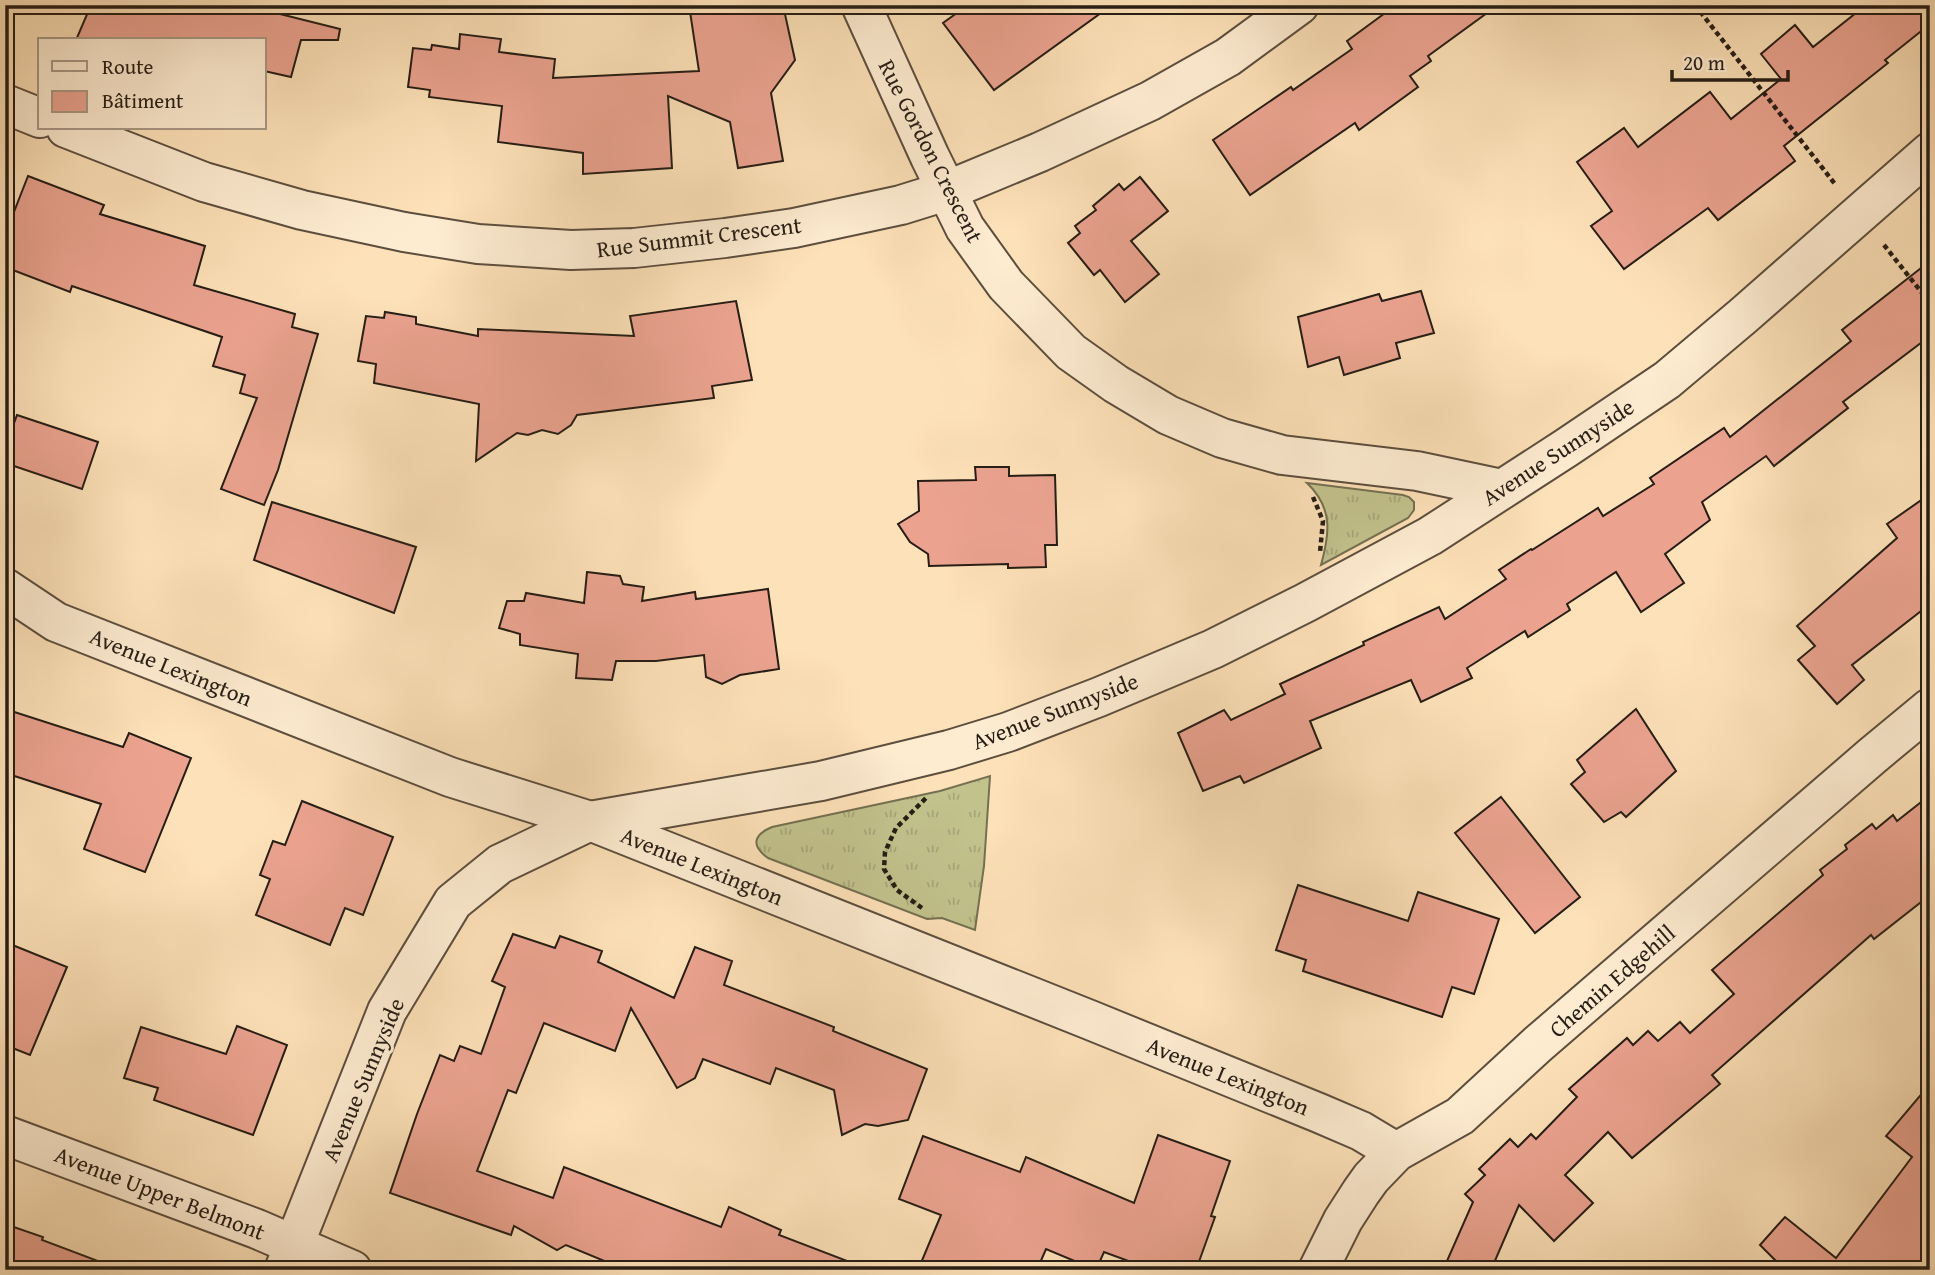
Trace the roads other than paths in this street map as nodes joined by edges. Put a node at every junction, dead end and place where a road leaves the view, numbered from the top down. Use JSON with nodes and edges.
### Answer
{"nodes":[{"id":1,"x":861,"y":5,"type":"edge"},
{"id":2,"x":1298,"y":5,"type":"edge"},
{"id":3,"x":5,"y":104,"type":"edge"},
{"id":4,"x":38,"y":117,"type":"edge"},
{"id":5,"x":71,"y":130,"type":"edge"},
{"id":6,"x":1930,"y":152,"type":"edge"},
{"id":7,"x":946,"y":191,"type":"junction"},
{"id":8,"x":1502,"y":489,"type":"junction"},
{"id":9,"x":5,"y":589,"type":"edge"},
{"id":10,"x":1930,"y":708,"type":"edge"},
{"id":11,"x":590,"y":821,"type":"junction"},
{"id":12,"x":5,"y":1135,"type":"edge"},
{"id":13,"x":1396,"y":1152,"type":"junction"},
{"id":14,"x":289,"y":1258,"type":"edge"},
{"id":15,"x":352,"y":1270,"type":"edge"},
{"id":16,"x":1318,"y":1270,"type":"edge"}],
"edges":[{"from":1,"to":7,"type":"street","name":"Rue Gordon Crescent"},
{"from":2,"to":7,"type":"street","name":"Rue Summit Crescent"},
{"from":3,"to":4,"type":"street"},
{"from":5,"to":7,"type":"street","name":"Rue Summit Crescent"},
{"from":6,"to":8,"type":"street","name":"Avenue Sunnyside"},
{"from":7,"to":8,"type":"street","name":"Rue Gordon Crescent"},
{"from":8,"to":11,"type":"street","name":"Avenue Sunnyside"},
{"from":9,"to":11,"type":"street","name":"Avenue Lexington"},
{"from":10,"to":13,"type":"street","name":"Chemin Edgehill"},
{"from":11,"to":13,"type":"street","name":"Avenue Lexington"},
{"from":11,"to":14,"type":"street","name":"Avenue Sunnyside"},
{"from":12,"to":14,"type":"street","name":"Avenue Upper Belmont"},
{"from":13,"to":16,"type":"street","name":"Chemin Edgehill"},
{"from":14,"to":15,"type":"street","name":"Avenue Upper Belmont"}]}
